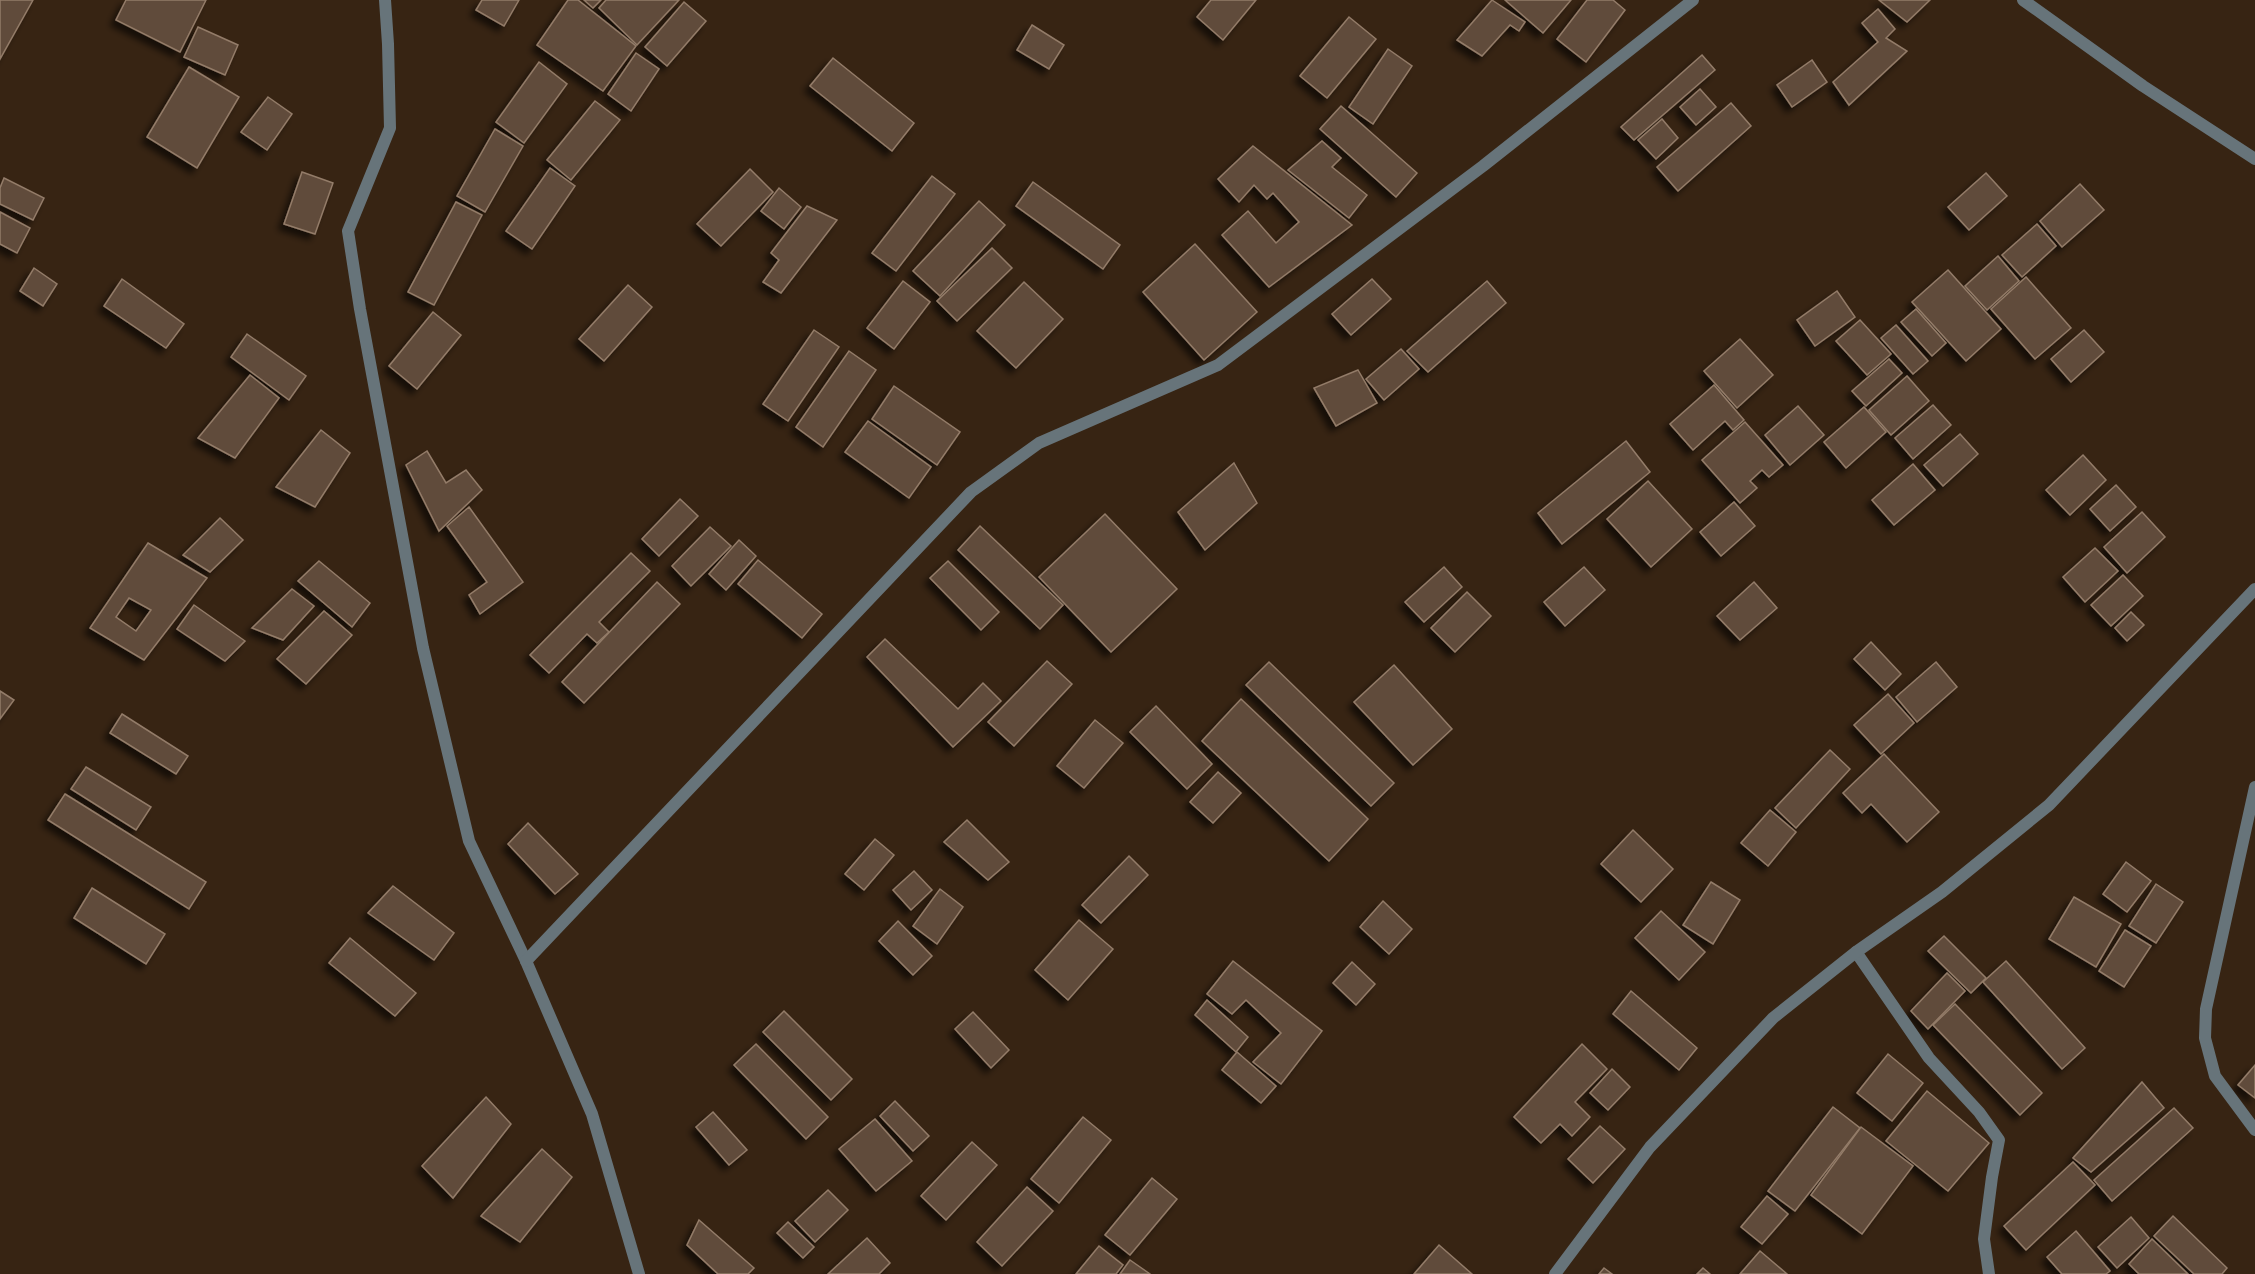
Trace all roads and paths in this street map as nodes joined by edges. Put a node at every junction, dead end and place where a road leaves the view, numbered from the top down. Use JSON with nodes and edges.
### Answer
{"nodes":[{"id":1,"x":385,"y":0,"type":"edge"},
{"id":2,"x":1693,"y":0,"type":"edge"},
{"id":3,"x":2023,"y":0,"type":"edge"},
{"id":4,"x":2255,"y":159,"type":"edge"},
{"id":5,"x":2255,"y":589,"type":"edge"},
{"id":6,"x":2255,"y":787,"type":"edge"},
{"id":7,"x":1856,"y":952,"type":"junction"},
{"id":8,"x":526,"y":961,"type":"junction"},
{"id":9,"x":2255,"y":1130,"type":"edge"},
{"id":10,"x":639,"y":1274,"type":"edge"},
{"id":11,"x":1555,"y":1274,"type":"edge"},
{"id":12,"x":1989,"y":1274,"type":"edge"}],
"edges":[{"from":1,"to":8,"type":"street"},
{"from":2,"to":8,"type":"street"},
{"from":3,"to":4,"type":"street"},
{"from":5,"to":7,"type":"street"},
{"from":6,"to":9,"type":"street"},
{"from":7,"to":11,"type":"street"},
{"from":7,"to":12,"type":"street"},
{"from":8,"to":10,"type":"street"}]}
